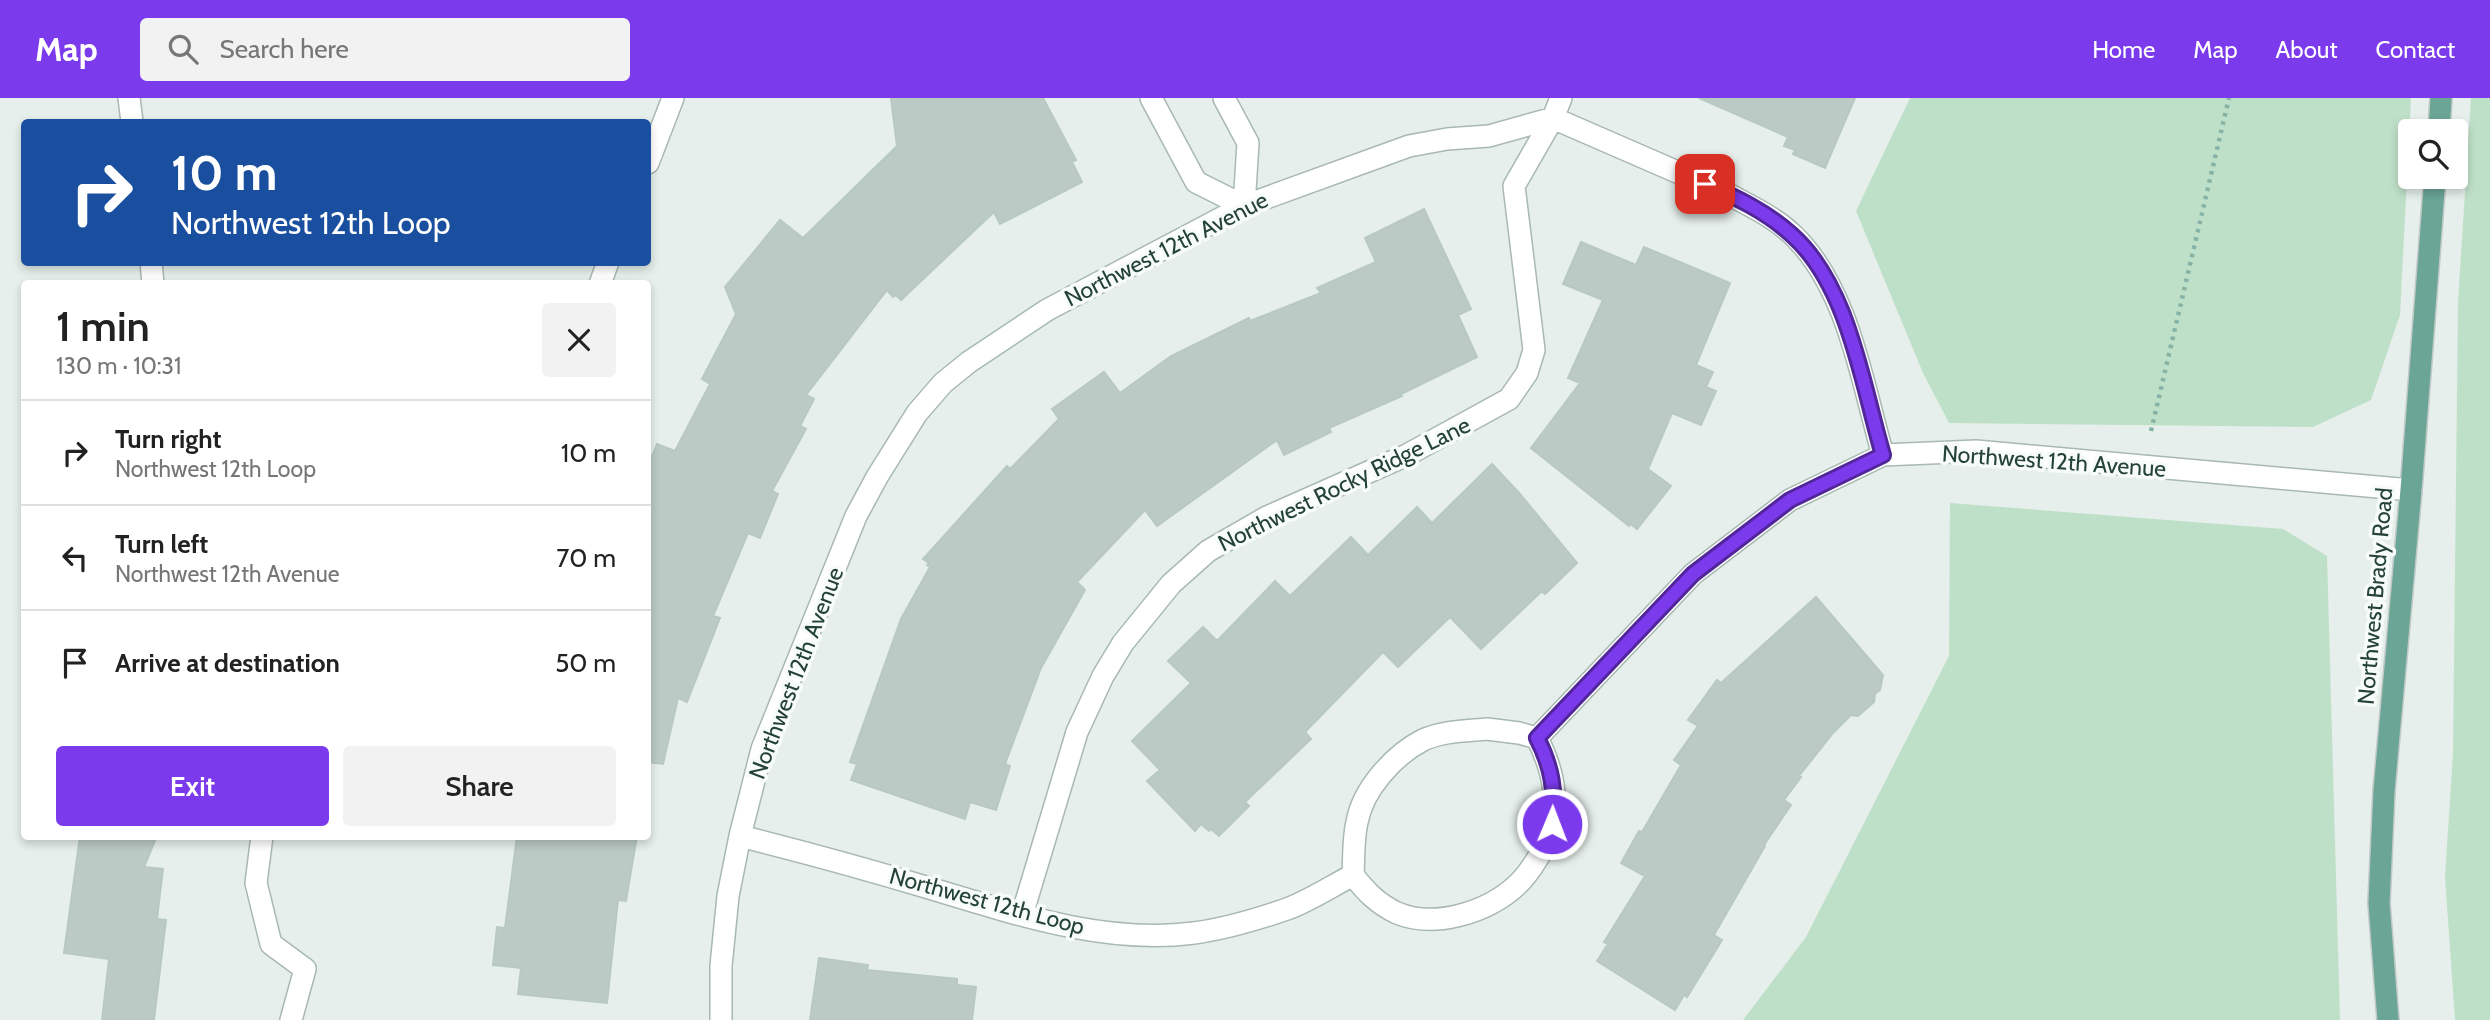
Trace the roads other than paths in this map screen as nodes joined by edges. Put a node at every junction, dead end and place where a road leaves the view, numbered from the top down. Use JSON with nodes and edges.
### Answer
{"nodes":[{"id":1,"x":129,"y":98,"type":"edge"},
{"id":2,"x":673,"y":98,"type":"edge"},
{"id":3,"x":1151,"y":98,"type":"edge"},
{"id":4,"x":1224,"y":98,"type":"edge"},
{"id":5,"x":1561,"y":98,"type":"edge"},
{"id":6,"x":2441,"y":98,"type":"edge"},
{"id":7,"x":1553,"y":118,"type":"junction"},
{"id":8,"x":132,"y":119,"type":"edge"},
{"id":9,"x":2440,"y":119,"type":"edge"},
{"id":10,"x":651,"y":155,"type":"edge"},
{"id":11,"x":2434,"y":189,"type":"edge"},
{"id":12,"x":1244,"y":206,"type":"junction"},
{"id":13,"x":1883,"y":455,"type":"junction"},
{"id":14,"x":2411,"y":490,"type":"junction"},
{"id":15,"x":1537,"y":738,"type":"junction"},
{"id":16,"x":740,"y":836,"type":"junction"},
{"id":17,"x":261,"y":840,"type":"edge"},
{"id":18,"x":1353,"y":875,"type":"junction"},
{"id":19,"x":1022,"y":915,"type":"junction"},
{"id":20,"x":291,"y":1020,"type":"edge"},
{"id":21,"x":722,"y":1020,"type":"edge"},
{"id":22,"x":2388,"y":1020,"type":"edge"}],
"edges":[{"from":1,"to":8,"type":"street"},
{"from":2,"to":10,"type":"street"},
{"from":3,"to":12,"type":"street"},
{"from":4,"to":12,"type":"street"},
{"from":5,"to":7,"type":"street","name":"Northwest Rocky Ridge Lane"},
{"from":6,"to":9,"type":"main road"},
{"from":7,"to":12,"type":"street","name":"Northwest 12th Avenue"},
{"from":7,"to":13,"type":"street"},
{"from":7,"to":19,"type":"street","name":"Northwest Rocky Ridge Lane"},
{"from":11,"to":14,"type":"main road","name":"Northwest Brady Road"},
{"from":12,"to":16,"type":"street","name":"Northwest 12th Avenue"},
{"from":13,"to":14,"type":"street","name":"Northwest 12th Avenue"},
{"from":13,"to":15,"type":"street"},
{"from":14,"to":22,"type":"main road","name":"Northwest Brady Road"},
{"from":15,"to":18,"type":"street"},
{"from":15,"to":18,"type":"street"},
{"from":16,"to":19,"type":"street","name":"Northwest 12th Loop"},
{"from":16,"to":21,"type":"street","name":"Northwest 12th Avenue"},
{"from":17,"to":20,"type":"street"},
{"from":18,"to":19,"type":"street","name":"Northwest 12th Loop"}]}
